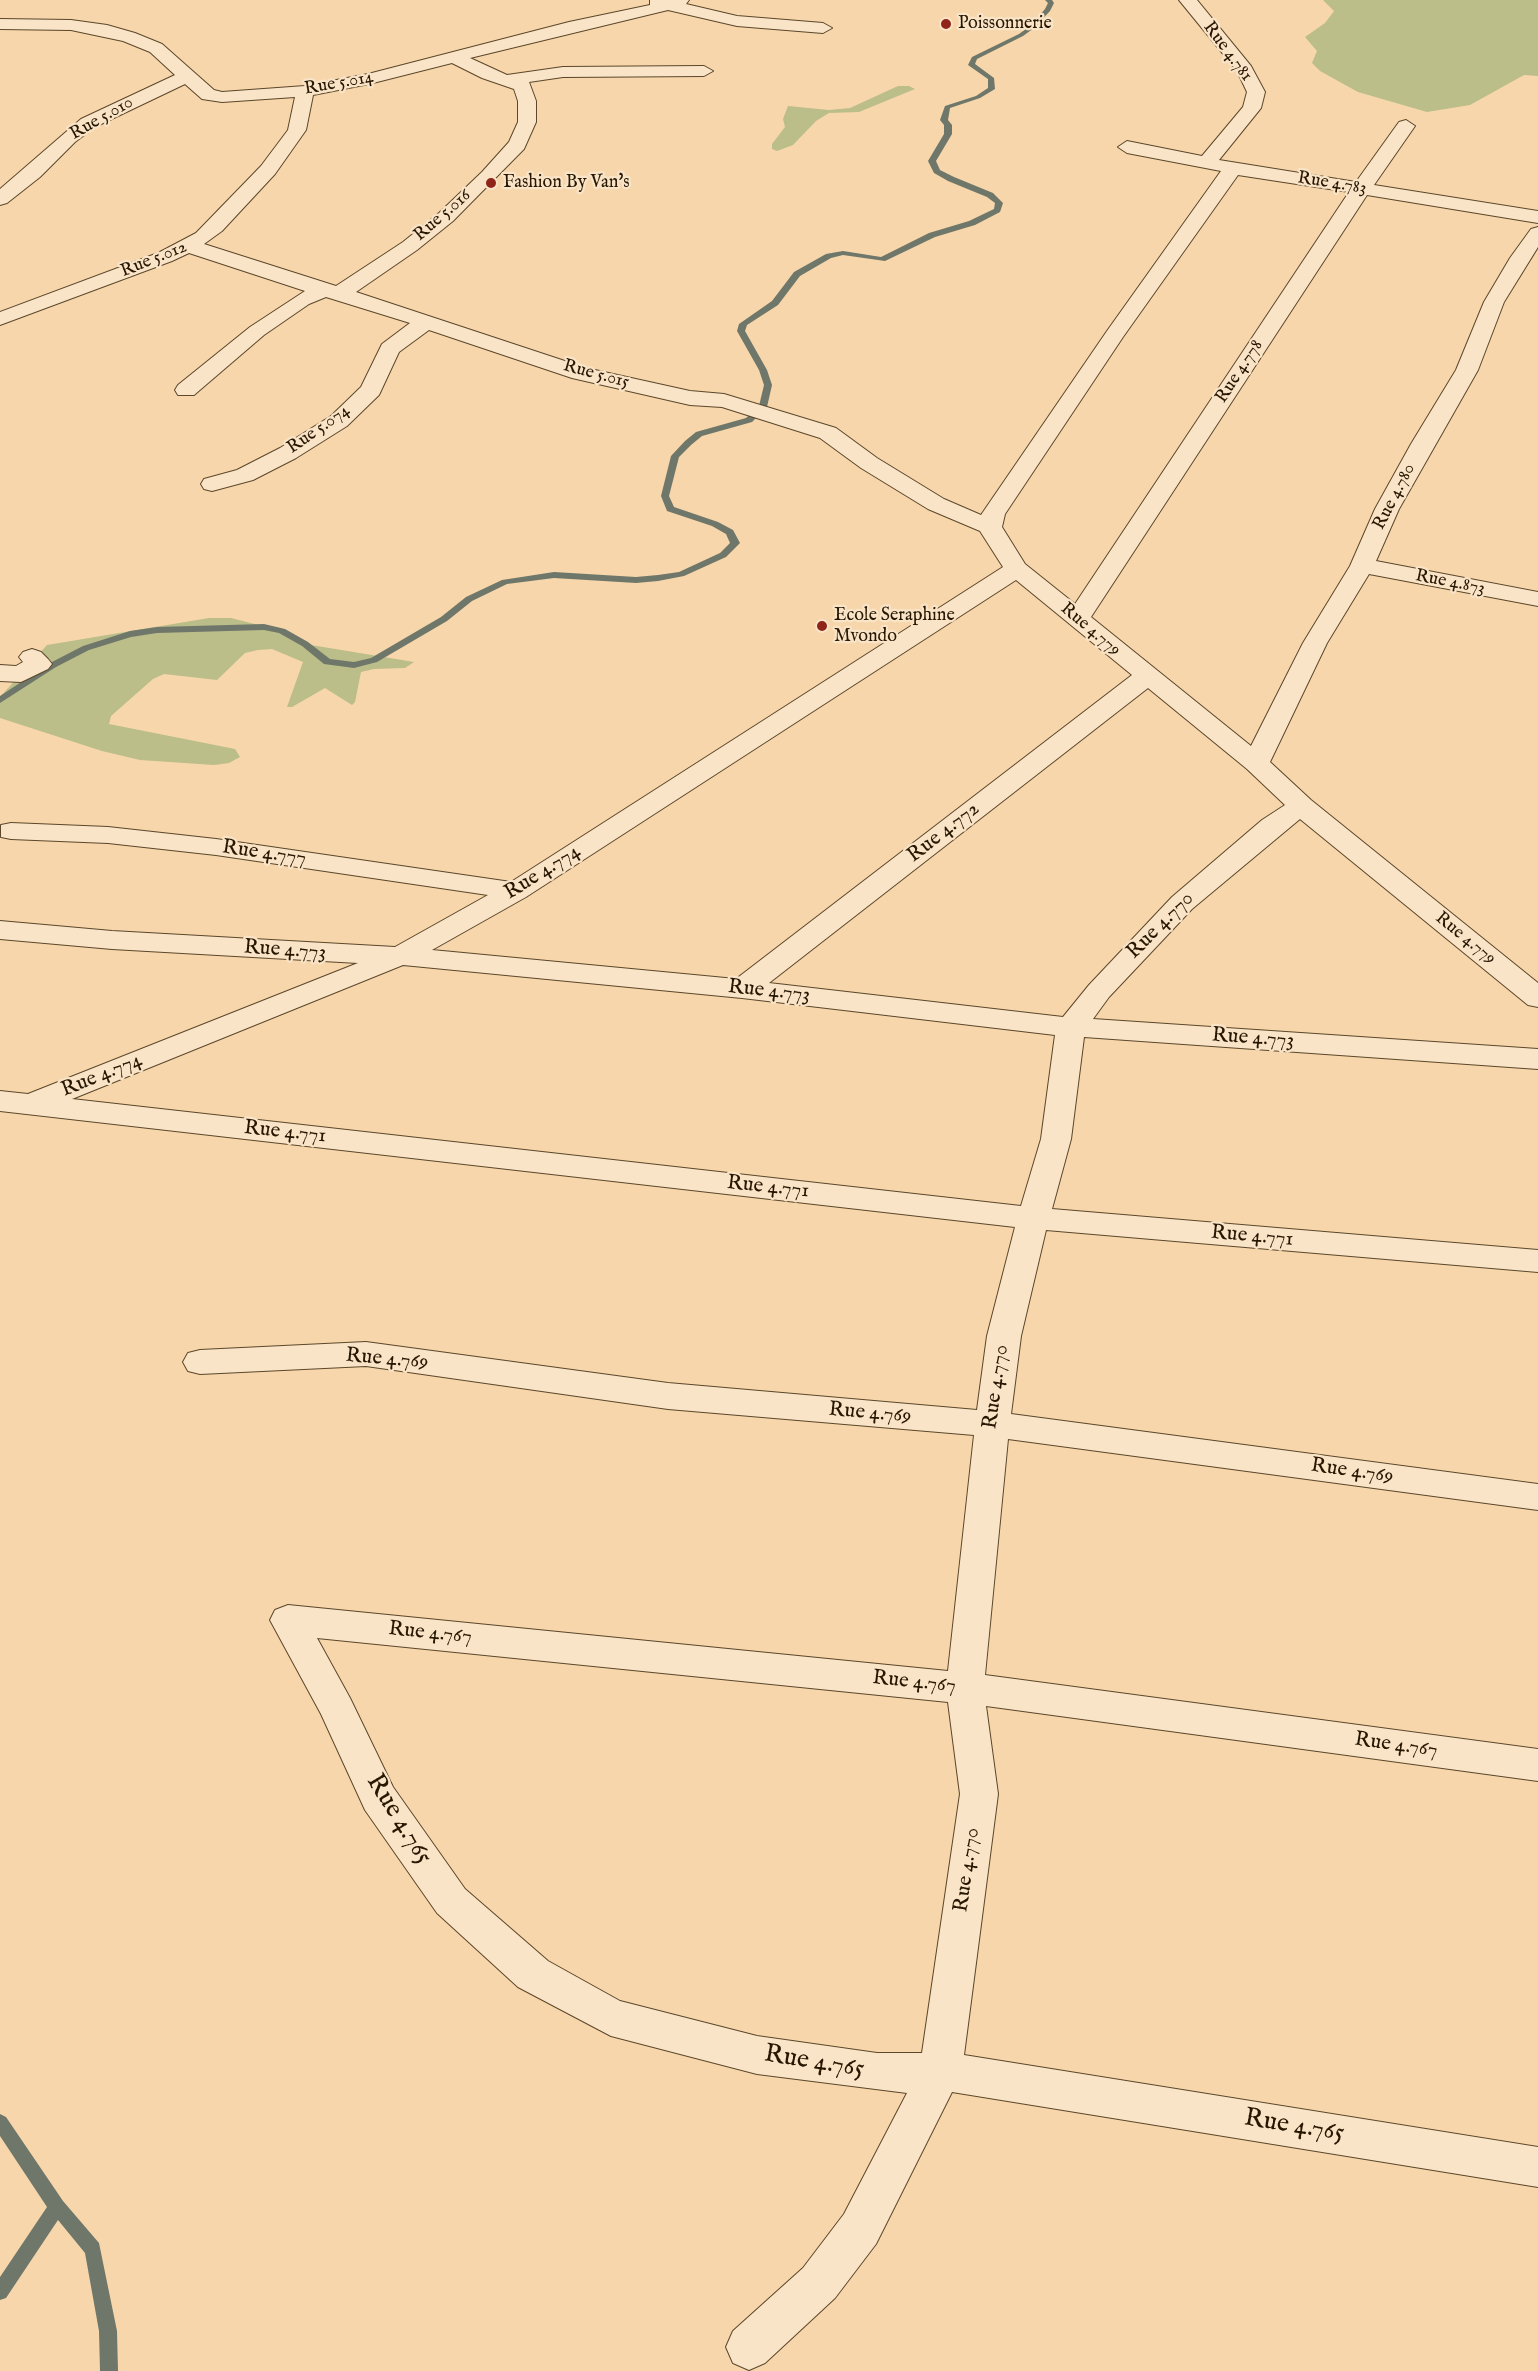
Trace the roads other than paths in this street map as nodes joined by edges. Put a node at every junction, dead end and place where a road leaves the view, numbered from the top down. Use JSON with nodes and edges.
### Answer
{"nodes":[{"id":1,"x":680,"y":0,"type":"edge"},
{"id":2,"x":1188,"y":0,"type":"edge"},
{"id":3,"x":657,"y":2,"type":"junction"},
{"id":4,"x":0,"y":24,"type":"edge"},
{"id":5,"x":823,"y":28,"type":"dead end"},
{"id":6,"x":456,"y":58,"type":"junction"},
{"id":7,"x":704,"y":71,"type":"dead end"},
{"id":8,"x":187,"y":76,"type":"junction"},
{"id":9,"x":507,"y":80,"type":"junction"},
{"id":10,"x":305,"y":91,"type":"junction"},
{"id":11,"x":1406,"y":126,"type":"dead end"},
{"id":12,"x":1127,"y":147,"type":"dead end"},
{"id":13,"x":1206,"y":163,"type":"junction"},
{"id":14,"x":1233,"y":168,"type":"junction"},
{"id":15,"x":0,"y":176,"type":"edge"},
{"id":16,"x":26,"y":179,"type":"junction"},
{"id":17,"x":1361,"y":189,"type":"junction"},
{"id":18,"x":0,"y":200,"type":"edge"},
{"id":19,"x":1538,"y":217,"type":"edge"},
{"id":20,"x":1538,"y":233,"type":"edge"},
{"id":21,"x":189,"y":246,"type":"junction"},
{"id":22,"x":331,"y":291,"type":"junction"},
{"id":23,"x":0,"y":319,"type":"edge"},
{"id":24,"x":427,"y":321,"type":"junction"},
{"id":25,"x":186,"y":390,"type":"dead end"},
{"id":26,"x":212,"y":484,"type":"dead end"},
{"id":27,"x":990,"y":527,"type":"junction"},
{"id":28,"x":1362,"y":566,"type":"junction"},
{"id":29,"x":1017,"y":569,"type":"junction"},
{"id":30,"x":1538,"y":599,"type":"edge"},
{"id":31,"x":1077,"y":619,"type":"junction"},
{"id":32,"x":32,"y":657,"type":"dead end"},
{"id":33,"x":0,"y":673,"type":"edge"},
{"id":34,"x":1146,"y":677,"type":"junction"},
{"id":35,"x":1256,"y":763,"type":"junction"},
{"id":36,"x":1301,"y":806,"type":"junction"},
{"id":37,"x":10,"y":831,"type":"dead end"},
{"id":38,"x":516,"y":891,"type":"junction"},
{"id":39,"x":0,"y":930,"type":"edge"},
{"id":40,"x":400,"y":956,"type":"junction"},
{"id":41,"x":742,"y":989,"type":"junction"},
{"id":42,"x":1538,"y":998,"type":"edge"},
{"id":43,"x":1071,"y":1027,"type":"junction"},
{"id":44,"x":1538,"y":1059,"type":"edge"},
{"id":45,"x":0,"y":1101,"type":"edge"},
{"id":46,"x":30,"y":1104,"type":"junction"},
{"id":47,"x":1033,"y":1218,"type":"junction"},
{"id":48,"x":1538,"y":1261,"type":"edge"},
{"id":49,"x":200,"y":1362,"type":"dead end"},
{"id":50,"x":992,"y":1424,"type":"junction"},
{"id":51,"x":1538,"y":1497,"type":"edge"},
{"id":52,"x":288,"y":1620,"type":"joint"},
{"id":53,"x":965,"y":1688,"type":"junction"},
{"id":54,"x":1538,"y":1765,"type":"edge"},
{"id":55,"x":941,"y":2071,"type":"junction"},
{"id":56,"x":1538,"y":2167,"type":"edge"},
{"id":57,"x":749,"y":2347,"type":"dead end"}],
"edges":[{"from":1,"to":3,"type":"street","name":"Rue 5.014"},
{"from":2,"to":13,"type":"street","name":"Rue 4.781"},
{"from":3,"to":5,"type":"street"},
{"from":3,"to":6,"type":"street","name":"Rue 5.014"},
{"from":4,"to":8,"type":"street","name":"Rue 5.014"},
{"from":6,"to":9,"type":"street","name":"Rue 5.016"},
{"from":6,"to":10,"type":"street","name":"Rue 5.014"},
{"from":7,"to":9,"type":"street"},
{"from":8,"to":10,"type":"street","name":"Rue 5.014"},
{"from":8,"to":16,"type":"street","name":"Rue 5.010"},
{"from":9,"to":22,"type":"street","name":"Rue 5.016"},
{"from":10,"to":21,"type":"street","name":"Rue 5.012"},
{"from":11,"to":17,"type":"street","name":"Rue 4.778"},
{"from":12,"to":13,"type":"street","name":"Rue 4.783"},
{"from":13,"to":14,"type":"street","name":"Rue 4.783"},
{"from":14,"to":17,"type":"street","name":"Rue 4.783"},
{"from":14,"to":27,"type":"street"},
{"from":15,"to":16,"type":"street"},
{"from":16,"to":18,"type":"street","name":"Rue 5.010"},
{"from":17,"to":19,"type":"street","name":"Rue 4.783"},
{"from":17,"to":31,"type":"street","name":"Rue 4.778"},
{"from":20,"to":28,"type":"street","name":"Rue 4.780"},
{"from":21,"to":22,"type":"street","name":"Rue 5.015"},
{"from":21,"to":23,"type":"street","name":"Rue 5.012"},
{"from":22,"to":24,"type":"street","name":"Rue 5.015"},
{"from":22,"to":25,"type":"street"},
{"from":24,"to":26,"type":"street","name":"Rue 5.074"},
{"from":24,"to":27,"type":"street","name":"Rue 5.015"},
{"from":27,"to":29,"type":"street","name":"Rue 4.779"},
{"from":28,"to":30,"type":"street","name":"Rue 4.873"},
{"from":28,"to":35,"type":"street","name":"Rue 4.780"},
{"from":29,"to":31,"type":"street","name":"Rue 4.779"},
{"from":29,"to":38,"type":"street","name":"Rue 4.774"},
{"from":31,"to":34,"type":"street","name":"Rue 4.779"},
{"from":32,"to":33,"type":"street"},
{"from":34,"to":35,"type":"street","name":"Rue 4.779"},
{"from":34,"to":41,"type":"street","name":"Rue 4.772"},
{"from":35,"to":36,"type":"street","name":"Rue 4.779"},
{"from":36,"to":42,"type":"street","name":"Rue 4.779"},
{"from":36,"to":43,"type":"street","name":"Rue 4.770"},
{"from":37,"to":38,"type":"street","name":"Rue 4.777"},
{"from":38,"to":40,"type":"street","name":"Rue 4.774"},
{"from":39,"to":40,"type":"street","name":"Rue 4.773"},
{"from":40,"to":41,"type":"street","name":"Rue 4.773"},
{"from":40,"to":46,"type":"street","name":"Rue 4.774"},
{"from":41,"to":43,"type":"street","name":"Rue 4.773"},
{"from":43,"to":44,"type":"street","name":"Rue 4.773"},
{"from":43,"to":47,"type":"street","name":"Rue 4.770"},
{"from":45,"to":46,"type":"street","name":"Rue 4.771"},
{"from":46,"to":47,"type":"street","name":"Rue 4.771"},
{"from":47,"to":48,"type":"street","name":"Rue 4.771"},
{"from":47,"to":50,"type":"street","name":"Rue 4.770"},
{"from":49,"to":50,"type":"street","name":"Rue 4.769"},
{"from":50,"to":51,"type":"street","name":"Rue 4.769"},
{"from":50,"to":53,"type":"street","name":"Rue 4.770"},
{"from":52,"to":53,"type":"street","name":"Rue 4.767"},
{"from":52,"to":55,"type":"street","name":"Rue 4.765"},
{"from":53,"to":54,"type":"street","name":"Rue 4.767"},
{"from":53,"to":55,"type":"street","name":"Rue 4.770"},
{"from":55,"to":56,"type":"street","name":"Rue 4.765"},
{"from":55,"to":57,"type":"street","name":"Rue 4.770"}]}
